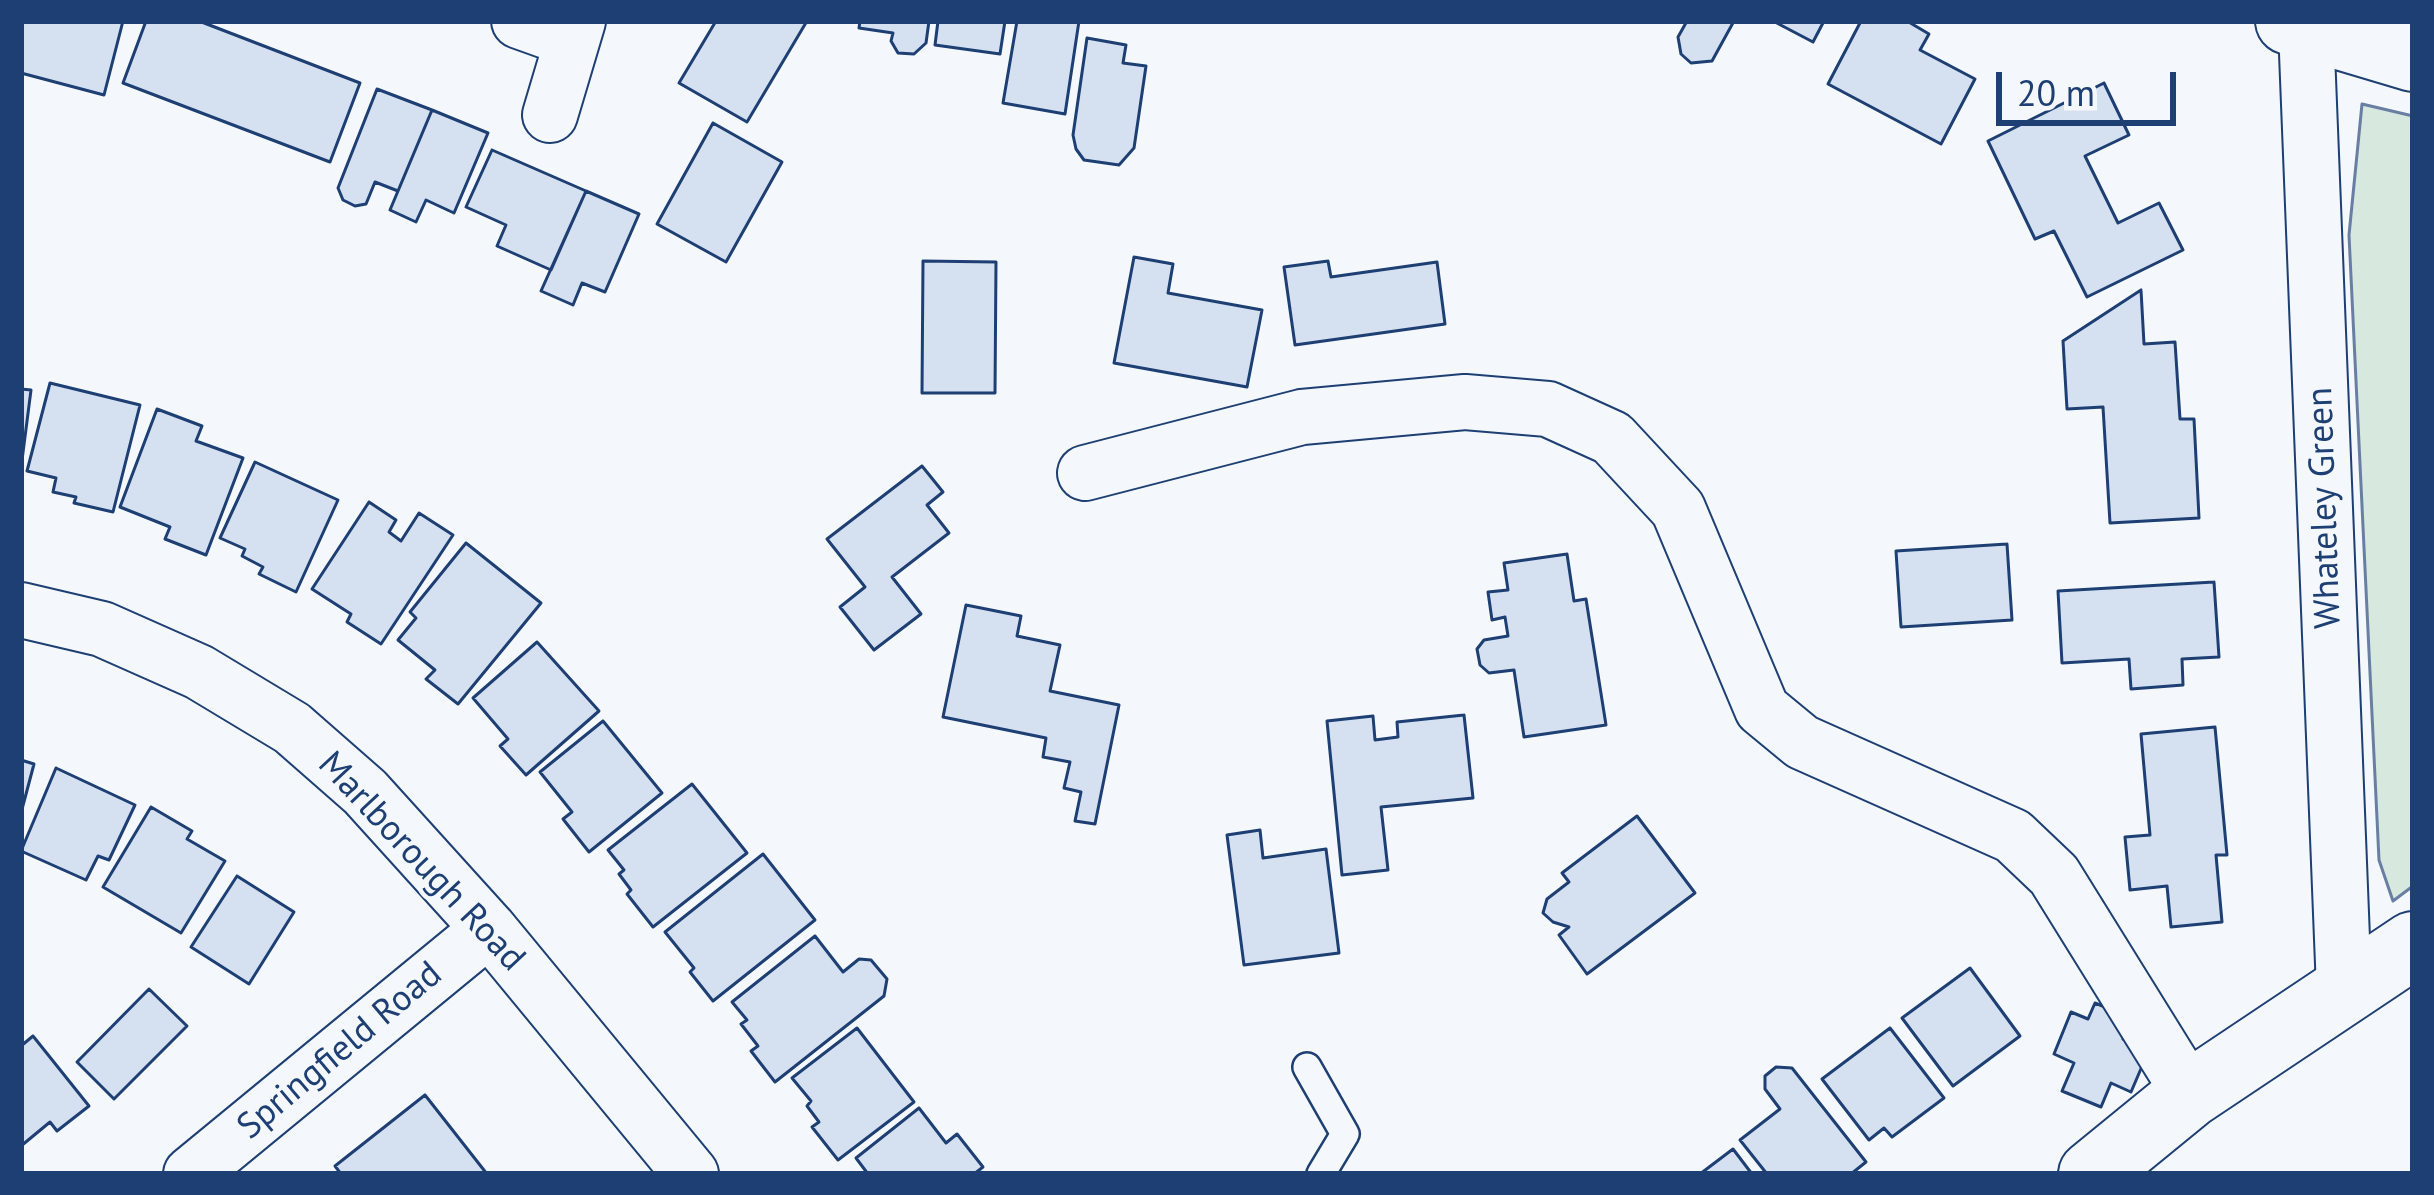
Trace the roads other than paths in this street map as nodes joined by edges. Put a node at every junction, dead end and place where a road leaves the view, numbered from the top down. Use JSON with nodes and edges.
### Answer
{"nodes":[{"id":1,"x":519,"y":21,"type":"edge"},
{"id":2,"x":2297,"y":24,"type":"edge"},
{"id":3,"x":575,"y":30,"type":"edge"},
{"id":4,"x":2413,"y":58,"type":"edge"},
{"id":5,"x":550,"y":115,"type":"dead end"},
{"id":6,"x":1085,"y":473,"type":"dead end"},
{"id":7,"x":21,"y":610,"type":"edge"},
{"id":8,"x":488,"y":929,"type":"junction"},
{"id":9,"x":2413,"y":945,"type":"edge"},
{"id":10,"x":2344,"y":989,"type":"junction"},
{"id":11,"x":1307,"y":1067,"type":"dead end"},
{"id":12,"x":2190,"y":1094,"type":"junction"},
{"id":13,"x":191,"y":1174,"type":"edge"},
{"id":14,"x":691,"y":1174,"type":"edge"},
{"id":15,"x":1321,"y":1174,"type":"edge"},
{"id":16,"x":2092,"y":1174,"type":"edge"}],
"edges":[{"from":1,"to":3,"type":"street"},
{"from":2,"to":4,"type":"main road"},
{"from":2,"to":10,"type":"street","name":"Whateley Green"},
{"from":3,"to":5,"type":"street"},
{"from":6,"to":12,"type":"street"},
{"from":7,"to":8,"type":"street","name":"Marlborough Road"},
{"from":8,"to":13,"type":"street","name":"Springfield Road"},
{"from":8,"to":14,"type":"street","name":"Marlborough Road"},
{"from":9,"to":10,"type":"main road"},
{"from":10,"to":12,"type":"main road"},
{"from":11,"to":15,"type":"lane"},
{"from":12,"to":16,"type":"main road"}]}
